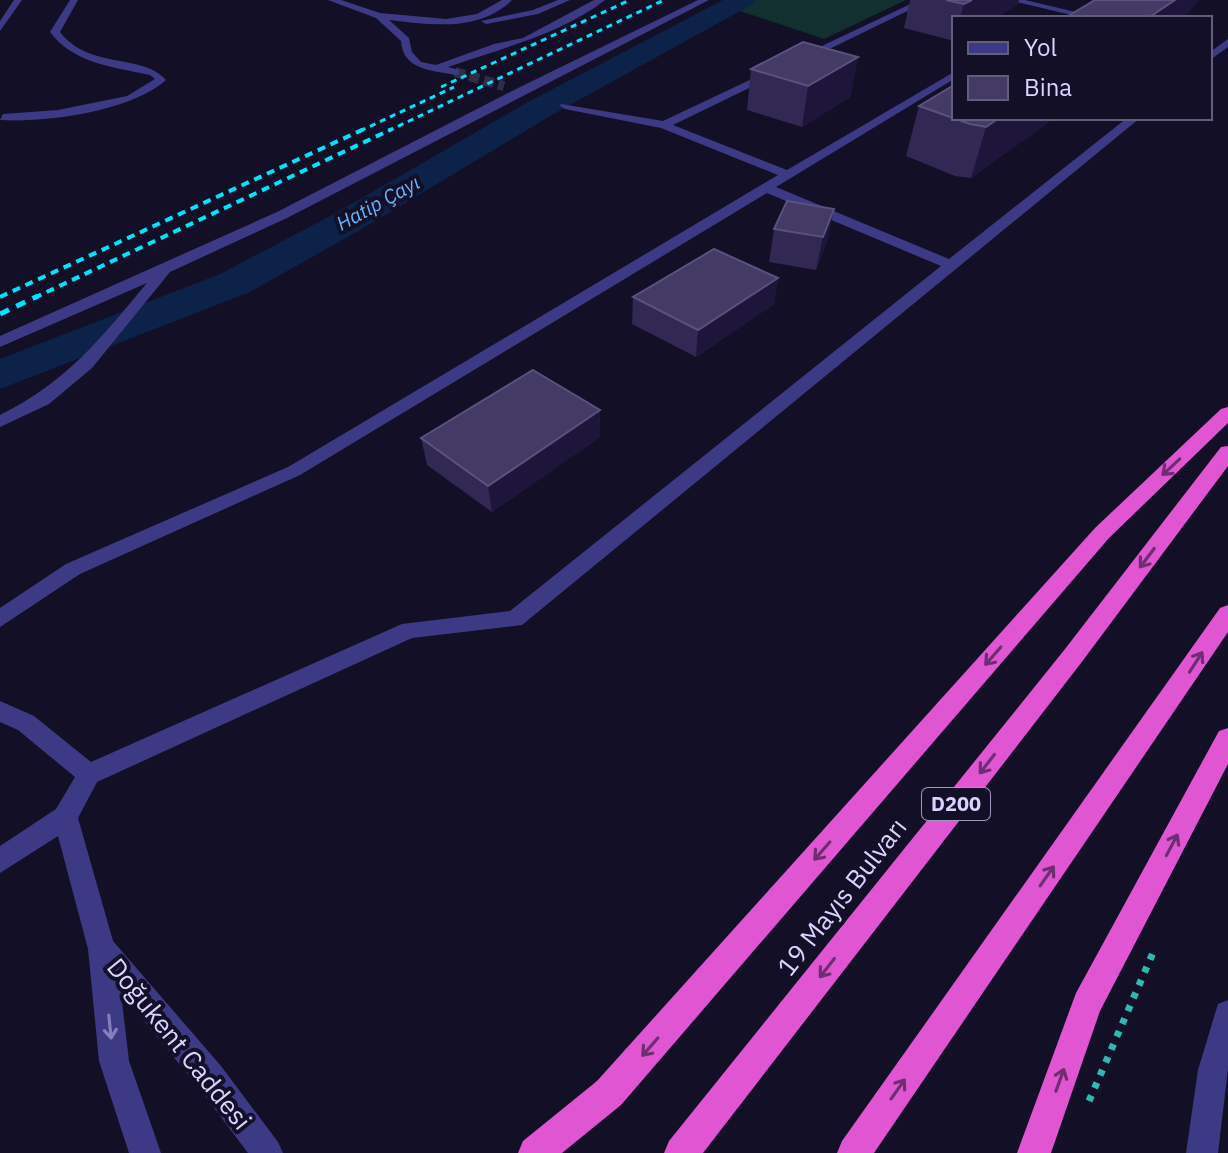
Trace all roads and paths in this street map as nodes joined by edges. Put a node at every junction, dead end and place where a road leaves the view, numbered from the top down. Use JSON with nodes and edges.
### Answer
{"nodes":[{"id":1,"x":18,"y":0,"type":"edge"},
{"id":2,"x":74,"y":0,"type":"edge"},
{"id":3,"x":332,"y":0,"type":"edge"},
{"id":4,"x":508,"y":0,"type":"edge"},
{"id":5,"x":566,"y":0,"type":"edge"},
{"id":6,"x":601,"y":0,"type":"edge"},
{"id":7,"x":705,"y":0,"type":"edge"},
{"id":8,"x":926,"y":0,"type":"edge"},
{"id":9,"x":1013,"y":0,"type":"edge"},
{"id":10,"x":1074,"y":0,"type":"edge"},
{"id":11,"x":1061,"y":10,"type":"junction"},
{"id":12,"x":379,"y":16,"type":"junction"},
{"id":13,"x":1051,"y":16,"type":"edge"},
{"id":14,"x":1087,"y":16,"type":"edge"},
{"id":15,"x":438,"y":22,"type":"junction"},
{"id":16,"x":0,"y":28,"type":"edge"},
{"id":17,"x":437,"y":68,"type":"junction"},
{"id":18,"x":455,"y":72,"type":"tunnel mouth"},
{"id":19,"x":952,"y":76,"type":"edge"},
{"id":20,"x":504,"y":86,"type":"tunnel mouth"},
{"id":21,"x":520,"y":91,"type":"junction"},
{"id":22,"x":565,"y":106,"type":"dead end"},
{"id":23,"x":3,"y":117,"type":"dead end"},
{"id":24,"x":1132,"y":120,"type":"edge"},
{"id":25,"x":664,"y":125,"type":"junction"},
{"id":26,"x":788,"y":175,"type":"junction"},
{"id":27,"x":767,"y":188,"type":"junction"},
{"id":28,"x":951,"y":265,"type":"junction"},
{"id":29,"x":166,"y":269,"type":"junction"},
{"id":30,"x":0,"y":342,"type":"edge"},
{"id":31,"x":1228,"y":413,"type":"edge"},
{"id":32,"x":0,"y":422,"type":"edge"},
{"id":33,"x":1228,"y":452,"type":"edge"},
{"id":34,"x":1228,"y":614,"type":"edge"},
{"id":35,"x":0,"y":619,"type":"edge"},
{"id":36,"x":0,"y":711,"type":"edge"},
{"id":37,"x":1228,"y":739,"type":"edge"},
{"id":38,"x":89,"y":774,"type":"junction"},
{"id":39,"x":65,"y":817,"type":"junction"},
{"id":40,"x":0,"y":861,"type":"edge"},
{"id":41,"x":1158,"y":941,"type":"dead end"},
{"id":42,"x":102,"y":949,"type":"junction"},
{"id":43,"x":1228,"y":1014,"type":"edge"},
{"id":44,"x":1085,"y":1111,"type":"dead end"},
{"id":45,"x":145,"y":1153,"type":"edge"},
{"id":46,"x":267,"y":1153,"type":"edge"},
{"id":47,"x":535,"y":1153,"type":"edge"},
{"id":48,"x":681,"y":1153,"type":"edge"},
{"id":49,"x":854,"y":1153,"type":"edge"},
{"id":50,"x":1034,"y":1153,"type":"edge"},
{"id":51,"x":1202,"y":1153,"type":"edge"}],
"edges":[{"from":1,"to":16,"type":"street"},
{"from":2,"to":23,"type":"street"},
{"from":3,"to":12,"type":"street"},
{"from":4,"to":15,"type":"street"},
{"from":5,"to":15,"type":"street"},
{"from":6,"to":17,"type":"street"},
{"from":7,"to":21,"type":"street"},
{"from":8,"to":25,"type":"street"},
{"from":9,"to":11,"type":"street"},
{"from":10,"to":11,"type":"street"},
{"from":11,"to":13,"type":"street"},
{"from":11,"to":14,"type":"street"},
{"from":12,"to":15,"type":"street"},
{"from":12,"to":17,"type":"street"},
{"from":17,"to":18,"type":"street"},
{"from":19,"to":26,"type":"street"},
{"from":20,"to":21,"type":"street"},
{"from":21,"to":29,"type":"street"},
{"from":22,"to":25,"type":"street"},
{"from":24,"to":28,"type":"street"},
{"from":25,"to":26,"type":"street"},
{"from":26,"to":27,"type":"street"},
{"from":27,"to":28,"type":"street"},
{"from":27,"to":35,"type":"street"},
{"from":28,"to":38,"type":"street"},
{"from":29,"to":30,"type":"street"},
{"from":29,"to":32,"type":"street"},
{"from":31,"to":47,"type":"highway","one_way":true},
{"from":33,"to":48,"type":"highway","name":"19 Mayıs Bulvarı","number":"D200","one_way":true},
{"from":49,"to":34,"type":"highway","one_way":true},
{"from":36,"to":38,"type":"street"},
{"from":50,"to":37,"type":"highway","one_way":true},
{"from":38,"to":39,"type":"street"},
{"from":39,"to":40,"type":"street"},
{"from":39,"to":42,"type":"street"},
{"from":41,"to":44,"type":"path"},
{"from":42,"to":45,"type":"street","name":"Doğukent Caddesi","one_way":true},
{"from":42,"to":46,"type":"street","name":"Doğukent Caddesi"},
{"from":43,"to":51,"type":"street"}]}
